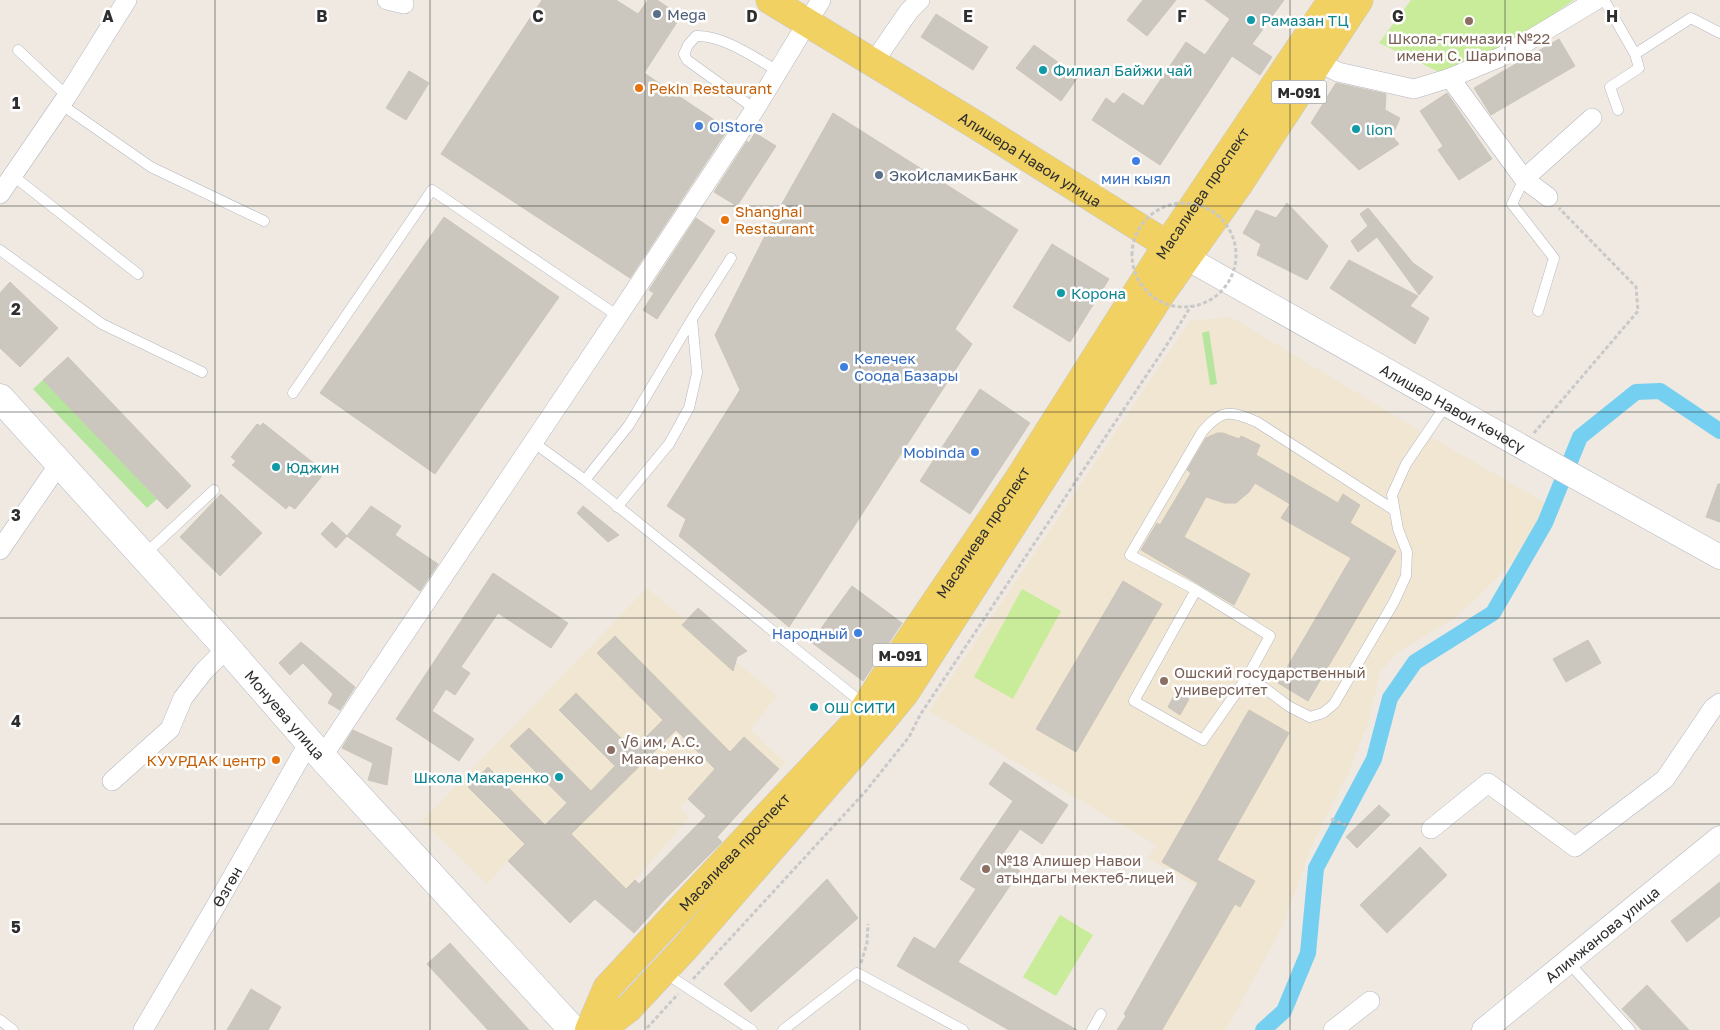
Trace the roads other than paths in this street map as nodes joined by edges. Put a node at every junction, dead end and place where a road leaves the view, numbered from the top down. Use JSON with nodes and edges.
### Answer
{"nodes":[{"id":1,"x":127,"y":0,"type":"edge"},
{"id":2,"x":770,"y":0,"type":"edge"},
{"id":3,"x":920,"y":0,"type":"edge"},
{"id":4,"x":1332,"y":0,"type":"edge"},
{"id":5,"x":1359,"y":0,"type":"edge"},
{"id":6,"x":1596,"y":0,"type":"edge"},
{"id":7,"x":1604,"y":0,"type":"edge"},
{"id":8,"x":814,"y":11,"type":"edge"},
{"id":9,"x":1720,"y":33,"type":"edge"},
{"id":10,"x":18,"y":50,"type":"dead end"},
{"id":11,"x":1635,"y":54,"type":"junction"},
{"id":12,"x":1318,"y":62,"type":"junction"},
{"id":13,"x":873,"y":63,"type":"junction"},
{"id":14,"x":778,"y":71,"type":"junction"},
{"id":15,"x":1450,"y":78,"type":"junction"},
{"id":16,"x":64,"y":100,"type":"junction"},
{"id":17,"x":754,"y":109,"type":"junction"},
{"id":18,"x":1618,"y":110,"type":"dead end"},
{"id":19,"x":1592,"y":118,"type":"dead end"},
{"id":20,"x":12,"y":175,"type":"junction"},
{"id":21,"x":1524,"y":178,"type":"junction"},
{"id":22,"x":0,"y":194,"type":"edge"},
{"id":23,"x":1548,"y":197,"type":"road end"},
{"id":24,"x":264,"y":221,"type":"dead end"},
{"id":25,"x":0,"y":250,"type":"edge"},
{"id":26,"x":1177,"y":251,"type":"junction"},
{"id":27,"x":732,"y":258,"type":"dead end"},
{"id":28,"x":138,"y":274,"type":"dead end"},
{"id":29,"x":1538,"y":311,"type":"dead end"},
{"id":30,"x":618,"y":316,"type":"junction"},
{"id":31,"x":692,"y":318,"type":"junction"},
{"id":32,"x":202,"y":372,"type":"dead end"},
{"id":33,"x":293,"y":394,"type":"dead end"},
{"id":34,"x":0,"y":398,"type":"edge"},
{"id":35,"x":1446,"y":405,"type":"junction"},
{"id":36,"x":533,"y":442,"type":"junction"},
{"id":37,"x":59,"y":464,"type":"junction"},
{"id":38,"x":585,"y":480,"type":"junction"},
{"id":39,"x":214,"y":490,"type":"dead end"},
{"id":40,"x":617,"y":507,"type":"junction"},
{"id":41,"x":1394,"y":510,"type":"junction"},
{"id":42,"x":0,"y":550,"type":"edge"},
{"id":43,"x":143,"y":556,"type":"junction"},
{"id":44,"x":1720,"y":557,"type":"edge"},
{"id":45,"x":1196,"y":590,"type":"junction"},
{"id":46,"x":227,"y":648,"type":"junction"},
{"id":47,"x":1248,"y":676,"type":"junction"},
{"id":48,"x":1720,"y":703,"type":"edge"},
{"id":49,"x":866,"y":706,"type":"junction"},
{"id":50,"x":315,"y":749,"type":"junction"},
{"id":51,"x":112,"y":780,"type":"dead end"},
{"id":52,"x":1432,"y":829,"type":"dead end"},
{"id":53,"x":1720,"y":838,"type":"edge"},
{"id":54,"x":1568,"y":962,"type":"junction"},
{"id":55,"x":662,"y":972,"type":"junction"},
{"id":56,"x":1370,"y":1001,"type":"dead end"},
{"id":57,"x":1100,"y":1014,"type":"dead end"},
{"id":58,"x":0,"y":1020,"type":"edge"},
{"id":59,"x":13,"y":1030,"type":"edge"},
{"id":60,"x":143,"y":1030,"type":"edge"},
{"id":61,"x":573,"y":1030,"type":"edge"},
{"id":62,"x":589,"y":1030,"type":"edge"},
{"id":63,"x":600,"y":1030,"type":"edge"},
{"id":64,"x":752,"y":1030,"type":"edge"},
{"id":65,"x":783,"y":1030,"type":"edge"},
{"id":66,"x":963,"y":1030,"type":"edge"},
{"id":67,"x":1092,"y":1030,"type":"edge"},
{"id":68,"x":1333,"y":1030,"type":"edge"},
{"id":69,"x":1484,"y":1030,"type":"edge"},
{"id":70,"x":1630,"y":1030,"type":"edge"}],
"edges":[{"from":1,"to":16,"type":"street"},
{"from":2,"to":8,"type":"main road"},
{"from":3,"to":13,"type":"street"},
{"from":4,"to":26,"type":"main road","name":"Масалиева проспект","number":"М-091"},
{"from":5,"to":12,"type":"main road","number":"М-091"},
{"from":6,"to":15,"type":"street"},
{"from":7,"to":11,"type":"lane"},
{"from":8,"to":13,"type":"main road"},
{"from":8,"to":14,"type":"street","name":"Өзгөн"},
{"from":9,"to":11,"type":"lane"},
{"from":10,"to":16,"type":"lane"},
{"from":11,"to":18,"type":"lane"},
{"from":12,"to":15,"type":"street"},
{"from":12,"to":26,"type":"main road","number":"М-091"},
{"from":13,"to":26,"type":"main road","name":"Алишера Навои улица"},
{"from":14,"to":17,"type":"street","name":"Өзгөн"},
{"from":14,"to":17,"type":"lane"},
{"from":15,"to":21,"type":"street"},
{"from":16,"to":20,"type":"street"},
{"from":16,"to":24,"type":"lane"},
{"from":17,"to":30,"type":"street","name":"Өзгөн"},
{"from":19,"to":21,"type":"street"},
{"from":20,"to":22,"type":"street"},
{"from":20,"to":28,"type":"lane"},
{"from":21,"to":23,"type":"street"},
{"from":21,"to":29,"type":"lane"},
{"from":25,"to":32,"type":"lane"},
{"from":26,"to":35,"type":"street","name":"Алишер Навои көчөсү"},
{"from":26,"to":49,"type":"main road","name":"Масалиева проспект","number":"М-091"},
{"from":26,"to":55,"type":"main road","name":"Масалиева проспект","number":"М-091"},
{"from":27,"to":31,"type":"lane"},
{"from":30,"to":33,"type":"lane"},
{"from":30,"to":36,"type":"street","name":"Өзгөн"},
{"from":31,"to":38,"type":"lane"},
{"from":31,"to":40,"type":"lane"},
{"from":34,"to":37,"type":"main road","name":"Монуева улица"},
{"from":35,"to":41,"type":"lane"},
{"from":35,"to":44,"type":"street","name":"Алишер Навои көчөсү"},
{"from":36,"to":38,"type":"lane"},
{"from":36,"to":50,"type":"street","name":"Өзгөн"},
{"from":37,"to":42,"type":"street"},
{"from":37,"to":43,"type":"main road","name":"Монуева улица"},
{"from":38,"to":40,"type":"lane"},
{"from":39,"to":43,"type":"lane"},
{"from":40,"to":49,"type":"lane"},
{"from":41,"to":45,"type":"lane"},
{"from":41,"to":47,"type":"lane"},
{"from":43,"to":46,"type":"main road","name":"Монуева улица"},
{"from":45,"to":47,"type":"lane"},
{"from":45,"to":47,"type":"lane"},
{"from":46,"to":50,"type":"main road","name":"Монуева улица"},
{"from":46,"to":51,"type":"street"},
{"from":48,"to":52,"type":"street"},
{"from":49,"to":62,"type":"main road","name":"Масалиева проспект","number":"М-091"},
{"from":50,"to":60,"type":"street","name":"Өзгөн"},
{"from":50,"to":61,"type":"main road","name":"Монуева улица"},
{"from":53,"to":54,"type":"street","name":"Алимжанова улица"},
{"from":54,"to":69,"type":"street","name":"Алимжанова улица"},
{"from":54,"to":70,"type":"lane"},
{"from":55,"to":63,"type":"main road","name":"Масалиева проспект","number":"М-091"},
{"from":55,"to":64,"type":"lane"},
{"from":56,"to":68,"type":"street"},
{"from":57,"to":67,"type":"lane"},
{"from":58,"to":59,"type":"lane"},
{"from":65,"to":66,"type":"lane"}]}
